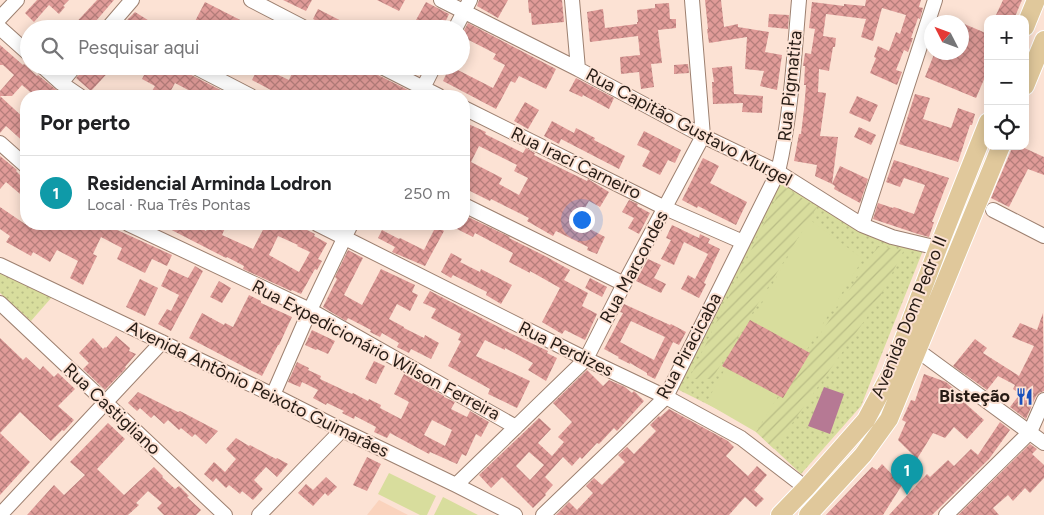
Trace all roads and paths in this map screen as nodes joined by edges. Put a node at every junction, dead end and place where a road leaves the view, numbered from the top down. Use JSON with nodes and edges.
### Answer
{"nodes":[{"id":1,"x":17,"y":0,"type":"edge"},
{"id":2,"x":132,"y":0,"type":"edge"},
{"id":3,"x":251,"y":0,"type":"edge"},
{"id":4,"x":441,"y":0,"type":"edge"},
{"id":5,"x":572,"y":0,"type":"edge"},
{"id":6,"x":692,"y":0,"type":"edge"},
{"id":7,"x":799,"y":0,"type":"edge"},
{"id":8,"x":936,"y":0,"type":"edge"},
{"id":9,"x":1036,"y":0,"type":"edge"},
{"id":10,"x":467,"y":6,"type":"edge"},
{"id":11,"x":1029,"y":17,"type":"edge"},
{"id":12,"x":0,"y":18,"type":"edge"},
{"id":13,"x":118,"y":20,"type":"edge"},
{"id":14,"x":290,"y":20,"type":"edge"},
{"id":15,"x":460,"y":20,"type":"edge"},
{"id":16,"x":0,"y":28,"type":"edge"},
{"id":17,"x":1044,"y":40,"type":"edge"},
{"id":18,"x":20,"y":46,"type":"edge"},
{"id":19,"x":578,"y":68,"type":"junction"},
{"id":20,"x":52,"y":75,"type":"edge"},
{"id":21,"x":68,"y":75,"type":"edge"},
{"id":22,"x":210,"y":75,"type":"edge"},
{"id":23,"x":394,"y":75,"type":"edge"},
{"id":24,"x":429,"y":75,"type":"edge"},
{"id":25,"x":1029,"y":76,"type":"edge"},
{"id":26,"x":61,"y":83,"type":"junction"},
{"id":27,"x":71,"y":90,"type":"edge"},
{"id":28,"x":239,"y":90,"type":"edge"},
{"id":29,"x":417,"y":90,"type":"edge"},
{"id":30,"x":421,"y":90,"type":"edge"},
{"id":31,"x":470,"y":111,"type":"edge"},
{"id":32,"x":984,"y":132,"type":"edge"},
{"id":33,"x":703,"y":136,"type":"junction"},
{"id":34,"x":0,"y":143,"type":"edge"},
{"id":35,"x":999,"y":150,"type":"edge"},
{"id":36,"x":20,"y":161,"type":"edge"},
{"id":37,"x":778,"y":172,"type":"junction"},
{"id":38,"x":470,"y":208,"type":"edge"},
{"id":39,"x":666,"y":208,"type":"junction"},
{"id":40,"x":993,"y":210,"type":"dead end"},
{"id":41,"x":862,"y":225,"type":"junction"},
{"id":42,"x":141,"y":230,"type":"edge"},
{"id":43,"x":330,"y":230,"type":"edge"},
{"id":44,"x":348,"y":230,"type":"edge"},
{"id":45,"x":1044,"y":236,"type":"edge"},
{"id":46,"x":344,"y":237,"type":"junction"},
{"id":47,"x":743,"y":242,"type":"junction"},
{"id":48,"x":938,"y":248,"type":"junction"},
{"id":49,"x":0,"y":259,"type":"edge"},
{"id":50,"x":6,"y":268,"type":"edge"},
{"id":51,"x":624,"y":284,"type":"junction"},
{"id":52,"x":0,"y":303,"type":"edge"},
{"id":53,"x":310,"y":310,"type":"junction"},
{"id":54,"x":162,"y":342,"type":"junction"},
{"id":55,"x":917,"y":350,"type":"junction"},
{"id":56,"x":586,"y":359,"type":"junction"},
{"id":57,"x":273,"y":395,"type":"junction"},
{"id":58,"x":666,"y":398,"type":"junction"},
{"id":59,"x":1044,"y":400,"type":"edge"},
{"id":60,"x":106,"y":403,"type":"junction"},
{"id":61,"x":516,"y":426,"type":"junction"},
{"id":62,"x":342,"y":430,"type":"junction"},
{"id":63,"x":1030,"y":432,"type":"junction"},
{"id":64,"x":1044,"y":443,"type":"edge"},
{"id":65,"x":456,"y":485,"type":"junction"},
{"id":66,"x":806,"y":488,"type":"junction"},
{"id":67,"x":815,"y":513,"type":"edge"},
{"id":68,"x":0,"y":515,"type":"edge"},
{"id":69,"x":224,"y":515,"type":"edge"},
{"id":70,"x":259,"y":515,"type":"edge"},
{"id":71,"x":515,"y":515,"type":"edge"},
{"id":72,"x":543,"y":515,"type":"edge"},
{"id":73,"x":780,"y":515,"type":"edge"},
{"id":74,"x":946,"y":515,"type":"edge"}],
"edges":[{"from":1,"to":12,"type":"street"},
{"from":2,"to":13,"type":"street"},
{"from":3,"to":14,"type":"street"},
{"from":4,"to":10,"type":"street","name":"Rua Capitão Gustavo Murgel"},
{"from":5,"to":19,"type":"street"},
{"from":6,"to":33,"type":"street"},
{"from":7,"to":37,"type":"street","name":"Rua Pigmatita"},
{"from":8,"to":41,"type":"street"},
{"from":9,"to":11,"type":"main road"},
{"from":10,"to":15,"type":"street"},
{"from":10,"to":19,"type":"street","name":"Rua Capitão Gustavo Murgel"},
{"from":16,"to":18,"type":"street"},
{"from":17,"to":25,"type":"main road"},
{"from":19,"to":33,"type":"street","name":"Rua Capitão Gustavo Murgel"},
{"from":20,"to":26,"type":"street"},
{"from":21,"to":26,"type":"street"},
{"from":22,"to":28,"type":"street"},
{"from":23,"to":29,"type":"street"},
{"from":24,"to":30,"type":"street"},
{"from":26,"to":27,"type":"street"},
{"from":31,"to":39,"type":"street","name":"Rua Irací Carneiro"},
{"from":32,"to":48,"type":"main road","name":"Avenida Dom Pedro II"},
{"from":33,"to":37,"type":"street","name":"Rua Capitão Gustavo Murgel"},
{"from":33,"to":39,"type":"street","name":"Rua Marcondes"},
{"from":34,"to":36,"type":"street"},
{"from":35,"to":55,"type":"main road","name":"Avenida Dom Pedro II"},
{"from":37,"to":41,"type":"street","name":"Rua Capitão Gustavo Murgel"},
{"from":37,"to":47,"type":"street","name":"Rua Piracicaba"},
{"from":38,"to":51,"type":"street"},
{"from":39,"to":47,"type":"street","name":"Rua Irací Carneiro"},
{"from":39,"to":51,"type":"street","name":"Rua Marcondes"},
{"from":40,"to":45,"type":"street"},
{"from":41,"to":48,"type":"street","name":"Rua Capitão Gustavo Murgel"},
{"from":42,"to":53,"type":"street","name":"Rua Expedicionário Wilson Ferreira"},
{"from":43,"to":46,"type":"street","name":"Rua Perdizes"},
{"from":44,"to":46,"type":"street"},
{"from":46,"to":53,"type":"street"},
{"from":46,"to":56,"type":"street","name":"Rua Perdizes"},
{"from":47,"to":58,"type":"street","name":"Rua Piracicaba"},
{"from":48,"to":66,"type":"main road","name":"Avenida Dom Pedro II"},
{"from":49,"to":50,"type":"street","name":"Avenida Antônio Peixoto Guimarães"},
{"from":50,"to":54,"type":"street","name":"Avenida Antônio Peixoto Guimarães"},
{"from":51,"to":56,"type":"street","name":"Rua Marcondes"},
{"from":52,"to":60,"type":"street","name":"Rua Castigliano"},
{"from":53,"to":57,"type":"street"},
{"from":53,"to":61,"type":"street","name":"Rua Expedicionário Wilson Ferreira"},
{"from":54,"to":57,"type":"street","name":"Avenida Antônio Peixoto Guimarães"},
{"from":54,"to":60,"type":"street"},
{"from":55,"to":63,"type":"street"},
{"from":55,"to":67,"type":"main road","name":"Avenida Dom Pedro II"},
{"from":56,"to":58,"type":"street","name":"Rua Perdizes"},
{"from":56,"to":61,"type":"street","name":"Rua Marcondes"},
{"from":57,"to":62,"type":"street","name":"Avenida Antônio Peixoto Guimarães"},
{"from":58,"to":66,"type":"street","name":"Rua Perdizes"},
{"from":58,"to":72,"type":"street","name":"Rua Piracicaba"},
{"from":59,"to":63,"type":"street"},
{"from":60,"to":68,"type":"street"},
{"from":60,"to":69,"type":"street","name":"Rua Castigliano"},
{"from":61,"to":65,"type":"street","name":"Rua Marcondes"},
{"from":62,"to":65,"type":"street","name":"Avenida Antônio Peixoto Guimarães"},
{"from":62,"to":70,"type":"street"},
{"from":63,"to":64,"type":"street"},
{"from":63,"to":74,"type":"street"},
{"from":65,"to":71,"type":"street","name":"Avenida Antônio Peixoto Guimarães"},
{"from":66,"to":73,"type":"main road","name":"Avenida Dom Pedro II"}]}
